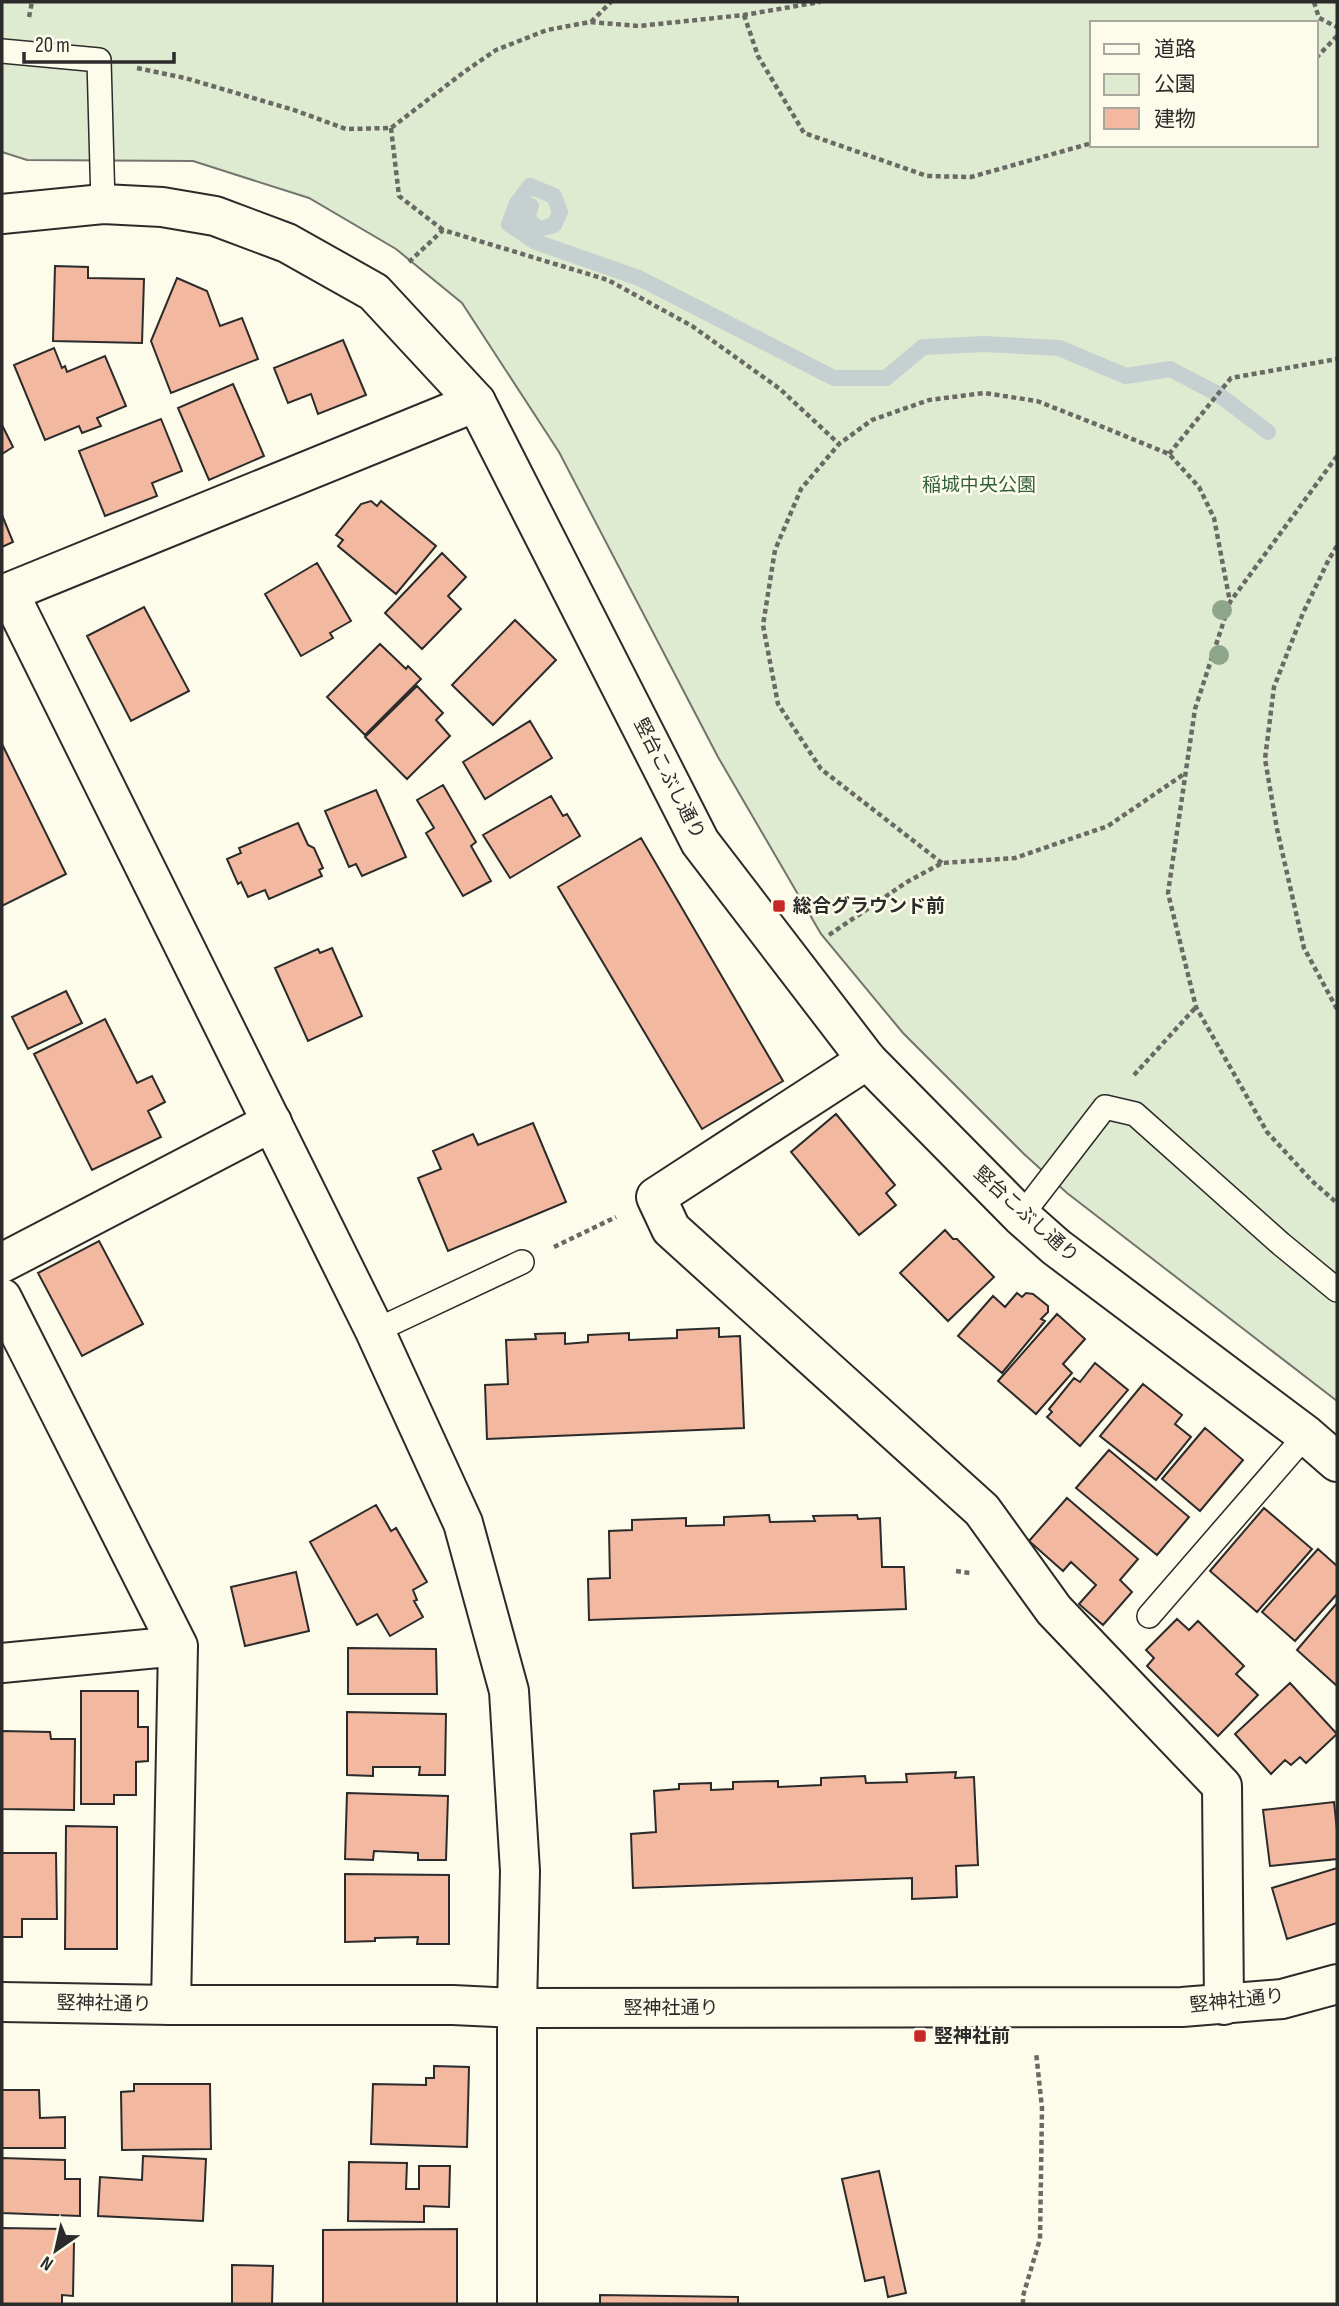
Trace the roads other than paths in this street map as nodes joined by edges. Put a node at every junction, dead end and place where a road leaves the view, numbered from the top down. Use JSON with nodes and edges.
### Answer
{"nodes":[{"id":1,"x":2,"y":51,"type":"edge"},
{"id":2,"x":103,"y":204,"type":"junction"},
{"id":3,"x":2,"y":214,"type":"edge"},
{"id":4,"x":476,"y":402,"type":"junction"},
{"id":5,"x":5,"y":594,"type":"edge"},
{"id":6,"x":867,"y":1060,"type":"junction"},
{"id":7,"x":272,"y":1122,"type":"junction"},
{"id":8,"x":1021,"y":1216,"type":"junction"},
{"id":9,"x":522,"y":1262,"type":"road end"},
{"id":10,"x":2,"y":1263,"type":"edge"},
{"id":11,"x":1337,"y":1290,"type":"edge"},
{"id":12,"x":2,"y":1298,"type":"edge"},
{"id":13,"x":375,"y":1331,"type":"junction"},
{"id":14,"x":1306,"y":1435,"type":"junction"},
{"id":15,"x":1337,"y":1462,"type":"edge"},
{"id":16,"x":1149,"y":1616,"type":"dead end"},
{"id":17,"x":178,"y":1646,"type":"junction"},
{"id":18,"x":2,"y":1663,"type":"edge"},
{"id":19,"x":1337,"y":1984,"type":"edge"},
{"id":20,"x":2,"y":2002,"type":"edge"},
{"id":21,"x":1224,"y":2004,"type":"junction"},
{"id":22,"x":171,"y":2005,"type":"junction"},
{"id":23,"x":517,"y":2008,"type":"junction"},
{"id":24,"x":517,"y":2304,"type":"edge"}],
"edges":[{"from":1,"to":2,"type":"lane"},
{"from":2,"to":3,"type":"street","name":"竪台こぶし通り"},
{"from":2,"to":4,"type":"street","name":"竪台こぶし通り"},
{"from":4,"to":5,"type":"street"},
{"from":4,"to":6,"type":"street","name":"竪台こぶし通り"},
{"from":5,"to":7,"type":"street"},
{"from":6,"to":8,"type":"street","name":"竪台こぶし通り"},
{"from":6,"to":21,"type":"street"},
{"from":7,"to":10,"type":"street"},
{"from":7,"to":13,"type":"street"},
{"from":8,"to":11,"type":"lane"},
{"from":8,"to":14,"type":"street","name":"竪台こぶし通り"},
{"from":9,"to":13,"type":"lane"},
{"from":12,"to":17,"type":"street"},
{"from":13,"to":23,"type":"street"},
{"from":14,"to":15,"type":"street","name":"竪台こぶし通り"},
{"from":14,"to":16,"type":"lane"},
{"from":17,"to":18,"type":"street"},
{"from":17,"to":22,"type":"street"},
{"from":19,"to":21,"type":"street","name":"竪神社通り"},
{"from":20,"to":22,"type":"street","name":"竪神社通り"},
{"from":21,"to":23,"type":"street","name":"竪神社通り"},
{"from":22,"to":23,"type":"street","name":"竪神社通り"},
{"from":23,"to":24,"type":"street"}]}
